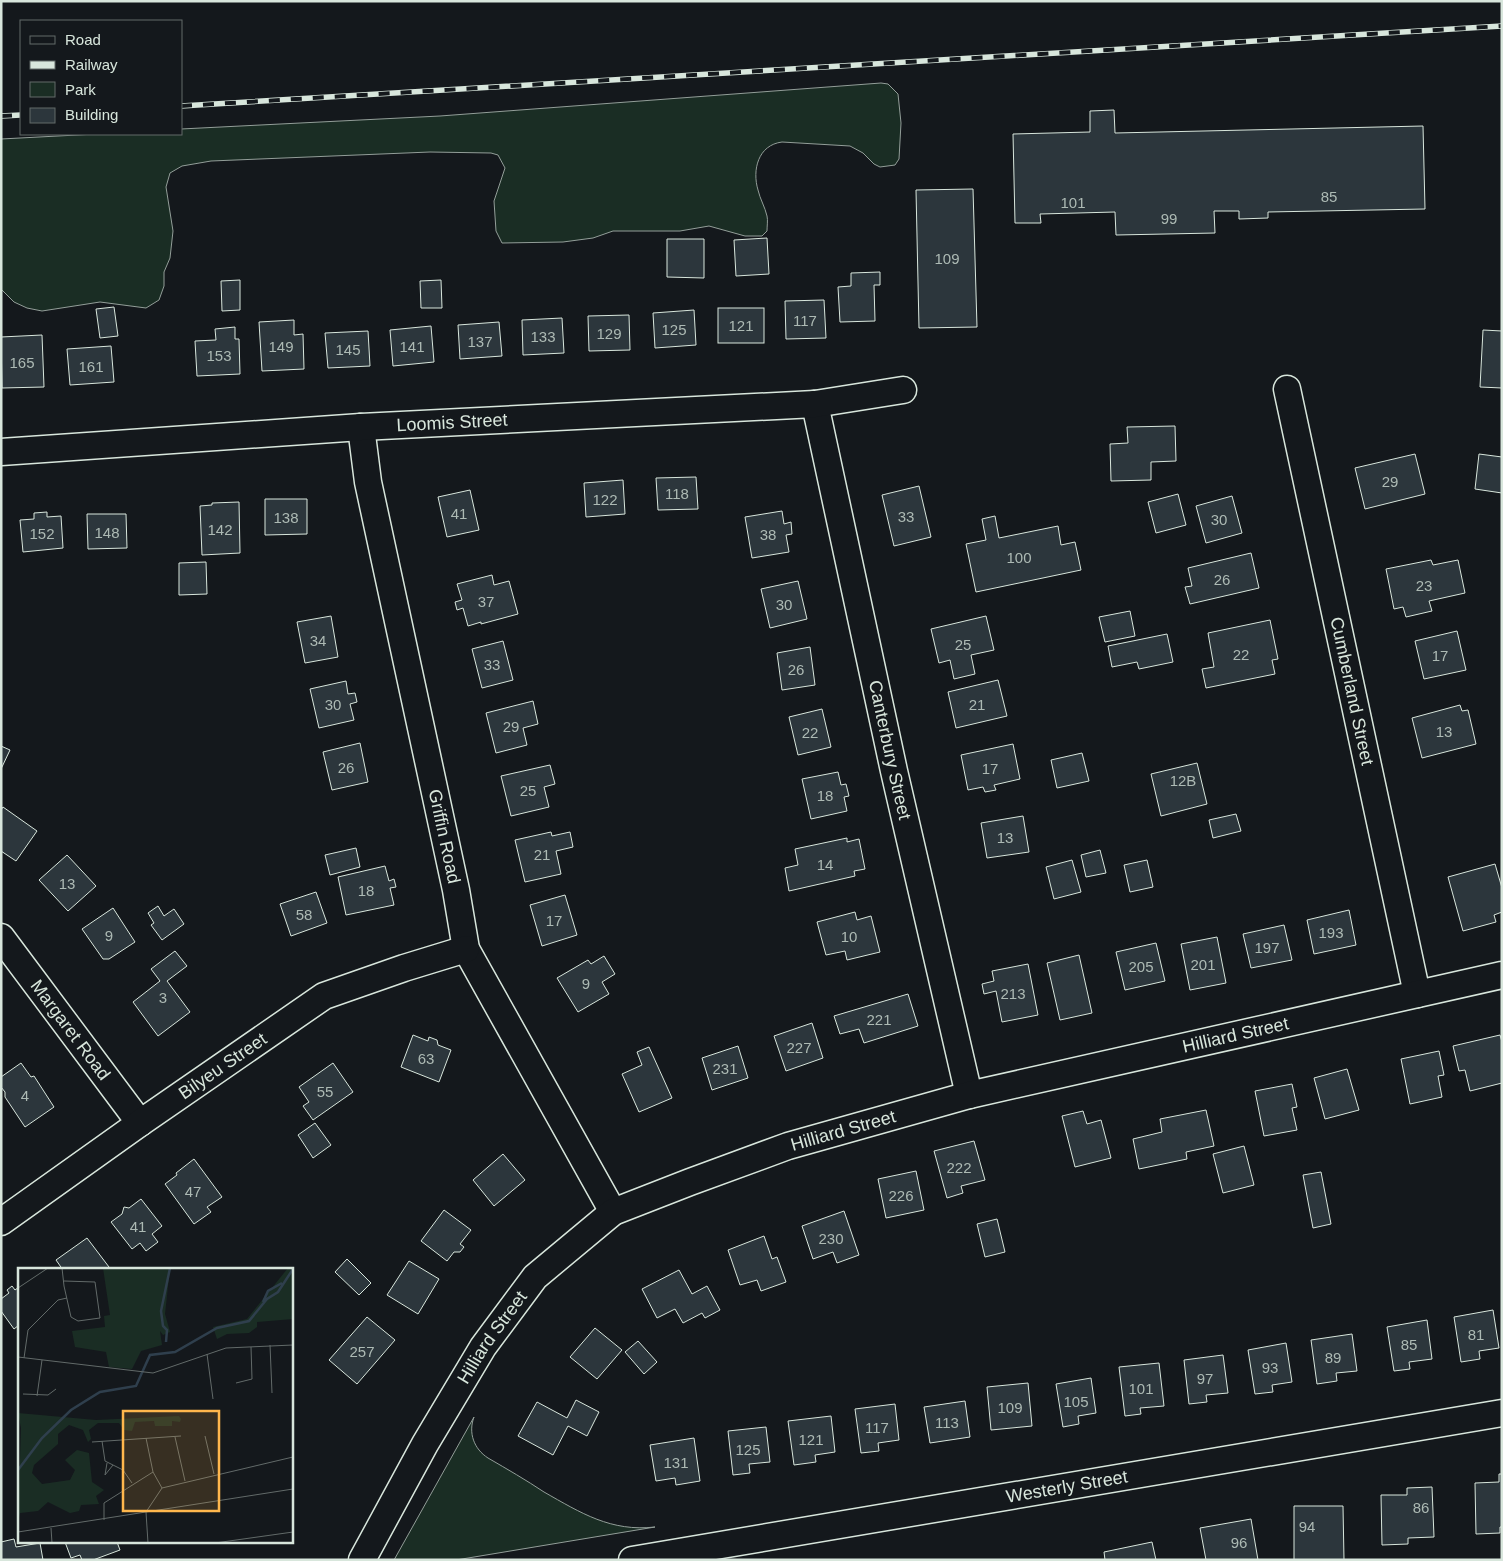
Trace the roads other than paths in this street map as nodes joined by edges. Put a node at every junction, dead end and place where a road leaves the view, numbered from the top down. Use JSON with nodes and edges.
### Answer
{"nodes":[{"id":1,"x":1287,"y":389,"type":"dead end"},
{"id":2,"x":903,"y":390,"type":"dead end"},
{"id":3,"x":814,"y":404,"type":"junction"},
{"id":4,"x":361,"y":427,"type":"junction"},
{"id":5,"x":1,"y":452,"type":"edge"},
{"id":6,"x":1,"y":937,"type":"edge"},
{"id":7,"x":466,"y":949,"type":"junction"},
{"id":8,"x":1502,"y":975,"type":"edge"},
{"id":9,"x":1417,"y":994,"type":"junction"},
{"id":10,"x":969,"y":1095,"type":"junction"},
{"id":11,"x":140,"y":1123,"type":"junction"},
{"id":12,"x":613,"y":1212,"type":"junction"},
{"id":13,"x":1,"y":1222,"type":"edge"},
{"id":14,"x":1502,"y":1412,"type":"edge"},
{"id":15,"x":362,"y":1560,"type":"edge"},
{"id":16,"x":632,"y":1560,"type":"edge"}],
"edges":[{"from":1,"to":9,"type":"street","name":"Cumberland Street"},
{"from":2,"to":3,"type":"street","name":"Loomis Street"},
{"from":3,"to":4,"type":"street","name":"Loomis Street"},
{"from":3,"to":10,"type":"street","name":"Canterbury Street"},
{"from":4,"to":5,"type":"street","name":"Loomis Street"},
{"from":4,"to":7,"type":"street","name":"Griffin Road"},
{"from":6,"to":11,"type":"street","name":"Margaret Road"},
{"from":7,"to":11,"type":"street","name":"Bilyeu Street"},
{"from":7,"to":12,"type":"street","name":"Griffin Road"},
{"from":8,"to":9,"type":"street","name":"Hilliard Street"},
{"from":9,"to":10,"type":"street","name":"Hilliard Street"},
{"from":10,"to":12,"type":"street","name":"Hilliard Street"},
{"from":11,"to":13,"type":"street","name":"Bilyeu Street"},
{"from":12,"to":15,"type":"street","name":"Hilliard Street"},
{"from":14,"to":16,"type":"street","name":"Westerly Street"}]}
